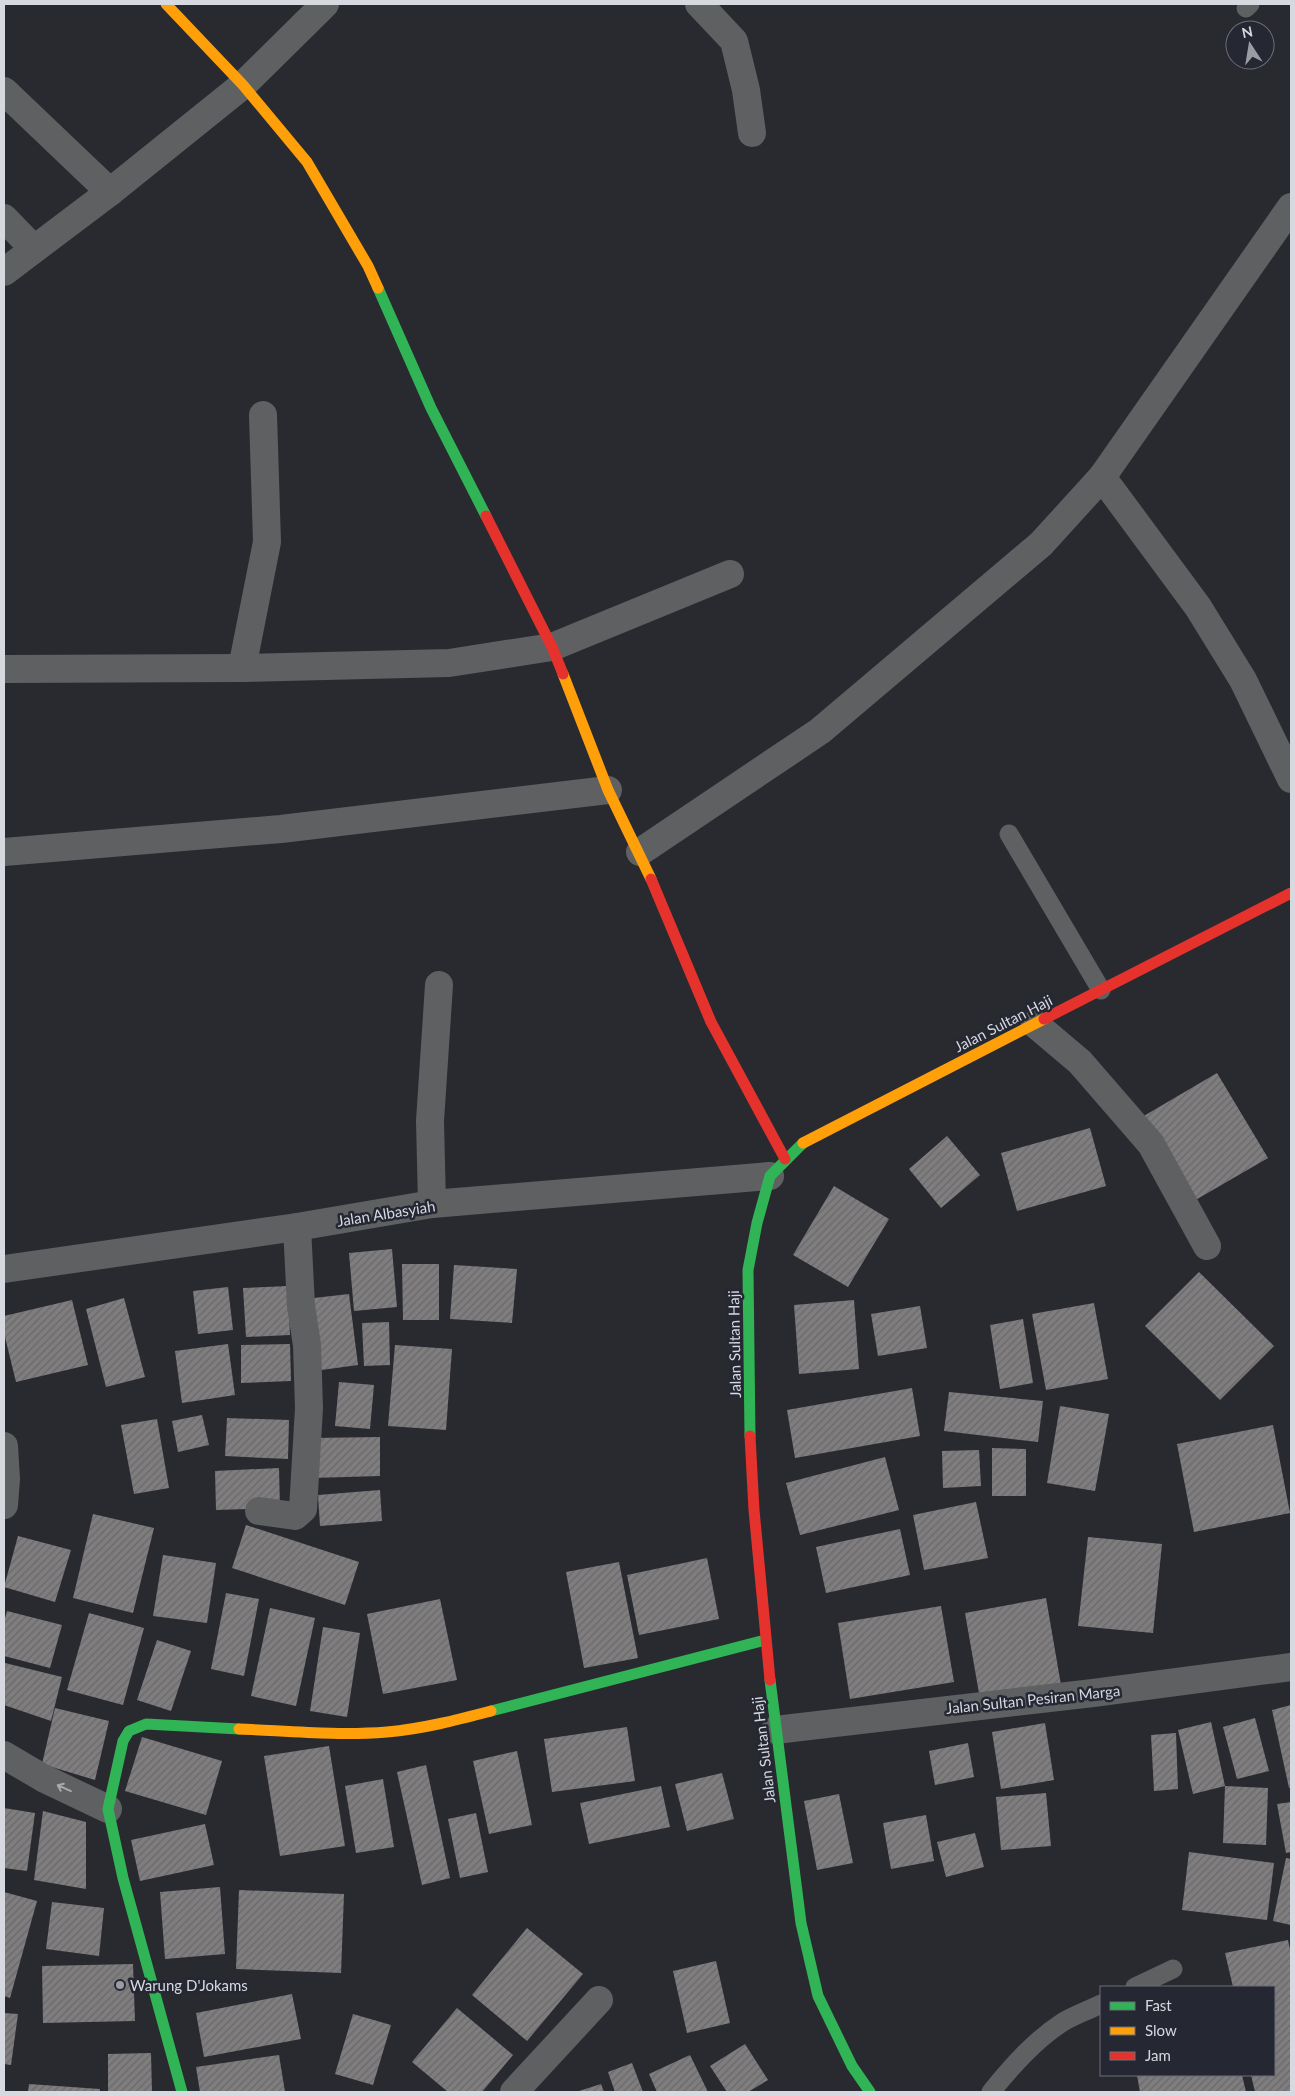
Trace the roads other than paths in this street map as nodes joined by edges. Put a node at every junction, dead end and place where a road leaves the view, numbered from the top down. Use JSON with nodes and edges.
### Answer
{"nodes":[{"id":1,"x":166,"y":4,"type":"edge"},
{"id":2,"x":324,"y":4,"type":"edge"},
{"id":3,"x":699,"y":4,"type":"edge"},
{"id":4,"x":243,"y":84,"type":"junction"},
{"id":5,"x":4,"y":90,"type":"edge"},
{"id":6,"x":752,"y":133,"type":"dead end"},
{"id":7,"x":110,"y":192,"type":"junction"},
{"id":8,"x":1291,"y":208,"type":"edge"},
{"id":9,"x":4,"y":218,"type":"edge"},
{"id":10,"x":33,"y":248,"type":"junction"},
{"id":11,"x":4,"y":272,"type":"edge"},
{"id":12,"x":263,"y":415,"type":"dead end"},
{"id":13,"x":1102,"y":477,"type":"junction"},
{"id":14,"x":730,"y":574,"type":"dead end"},
{"id":15,"x":552,"y":647,"type":"junction"},
{"id":16,"x":242,"y":668,"type":"junction"},
{"id":17,"x":4,"y":669,"type":"edge"},
{"id":18,"x":1291,"y":779,"type":"edge"},
{"id":19,"x":608,"y":790,"type":"junction"},
{"id":20,"x":1009,"y":834,"type":"dead end"},
{"id":21,"x":4,"y":852,"type":"edge"},
{"id":22,"x":640,"y":852,"type":"junction"},
{"id":23,"x":1291,"y":893,"type":"edge"},
{"id":24,"x":439,"y":985,"type":"dead end"},
{"id":25,"x":1101,"y":990,"type":"junction"},
{"id":26,"x":1035,"y":1024,"type":"junction"},
{"id":27,"x":778,"y":1167,"type":"junction"},
{"id":28,"x":432,"y":1204,"type":"junction"},
{"id":29,"x":297,"y":1227,"type":"junction"},
{"id":30,"x":1207,"y":1246,"type":"dead end"},
{"id":31,"x":4,"y":1269,"type":"edge"},
{"id":32,"x":4,"y":1446,"type":"edge"},
{"id":33,"x":4,"y":1506,"type":"edge"},
{"id":34,"x":259,"y":1511,"type":"dead end"},
{"id":35,"x":765,"y":1640,"type":"junction"},
{"id":36,"x":1291,"y":1667,"type":"edge"},
{"id":37,"x":775,"y":1730,"type":"junction"},
{"id":38,"x":4,"y":1755,"type":"edge"},
{"id":39,"x":108,"y":1808,"type":"junction"},
{"id":40,"x":1173,"y":1969,"type":"dead end"},
{"id":41,"x":1137,"y":1986,"type":"edge"},
{"id":42,"x":599,"y":2000,"type":"dead end"},
{"id":43,"x":1100,"y":2004,"type":"edge"},
{"id":44,"x":182,"y":2092,"type":"edge"},
{"id":45,"x":514,"y":2092,"type":"edge"},
{"id":46,"x":870,"y":2092,"type":"edge"},
{"id":47,"x":991,"y":2092,"type":"edge"}],
"edges":[{"from":1,"to":4,"type":"street"},
{"from":2,"to":4,"type":"street"},
{"from":3,"to":6,"type":"street"},
{"from":4,"to":7,"type":"street"},
{"from":4,"to":15,"type":"street"},
{"from":5,"to":7,"type":"street"},
{"from":7,"to":10,"type":"street"},
{"from":8,"to":13,"type":"street"},
{"from":9,"to":10,"type":"street"},
{"from":10,"to":11,"type":"street"},
{"from":12,"to":16,"type":"street"},
{"from":13,"to":18,"type":"street"},
{"from":13,"to":22,"type":"street"},
{"from":14,"to":15,"type":"street"},
{"from":15,"to":16,"type":"street"},
{"from":15,"to":19,"type":"street"},
{"from":16,"to":17,"type":"street"},
{"from":19,"to":21,"type":"street"},
{"from":19,"to":22,"type":"street"},
{"from":20,"to":25,"type":"lane"},
{"from":22,"to":27,"type":"street"},
{"from":23,"to":25,"type":"street","name":"Jalan Sultan Haji"},
{"from":24,"to":28,"type":"street"},
{"from":25,"to":26,"type":"street","name":"Jalan Sultan Haji"},
{"from":26,"to":27,"type":"street","name":"Jalan Sultan Haji"},
{"from":26,"to":30,"type":"street"},
{"from":27,"to":28,"type":"street","name":"Jalan Albasyiah"},
{"from":27,"to":35,"type":"street","name":"Jalan Sultan Haji"},
{"from":28,"to":29,"type":"street","name":"Jalan Albasyiah"},
{"from":29,"to":31,"type":"street","name":"Jalan Albasyiah"},
{"from":29,"to":34,"type":"street"},
{"from":32,"to":33,"type":"street"},
{"from":35,"to":37,"type":"street","name":"Jalan Sultan Haji"},
{"from":35,"to":39,"type":"street"},
{"from":36,"to":37,"type":"street","name":"Jalan Sultan Pesiran Marga"},
{"from":37,"to":46,"type":"street","name":"Jalan Sultan Haji"},
{"from":39,"to":38,"type":"street","one_way":true},
{"from":39,"to":44,"type":"street"},
{"from":40,"to":41,"type":"lane"},
{"from":42,"to":45,"type":"street"},
{"from":43,"to":47,"type":"lane"}]}
